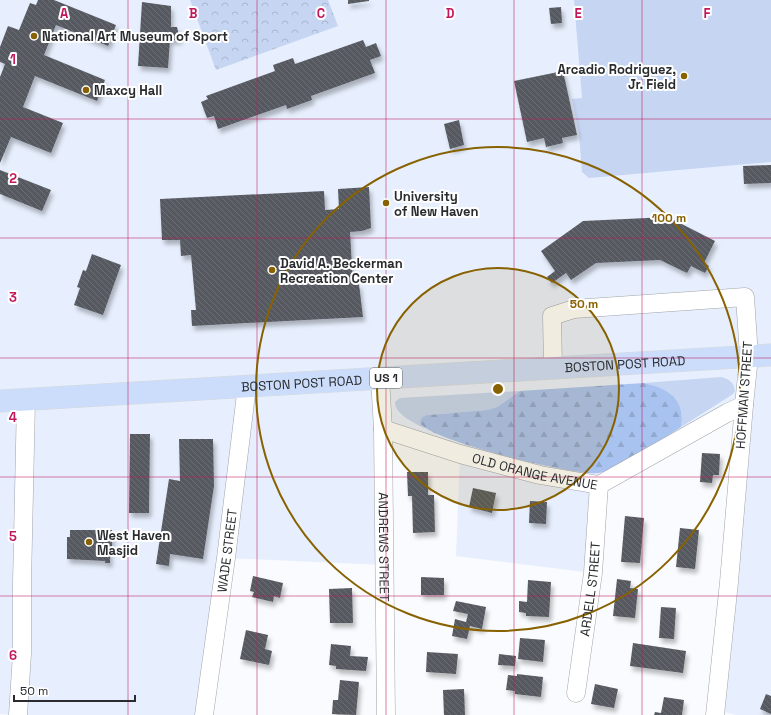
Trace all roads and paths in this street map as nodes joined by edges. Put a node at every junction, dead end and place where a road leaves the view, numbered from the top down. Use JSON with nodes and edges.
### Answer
{"nodes":[{"id":1,"x":771,"y":354,"type":"edge"},
{"id":2,"x":749,"y":356,"type":"junction"},
{"id":3,"x":552,"y":368,"type":"junction"},
{"id":4,"x":380,"y":378,"type":"junction"},
{"id":5,"x":247,"y":386,"type":"junction"},
{"id":6,"x":26,"y":400,"type":"junction"},
{"id":7,"x":0,"y":401,"type":"edge"},
{"id":8,"x":744,"y":405,"type":"junction"},
{"id":9,"x":383,"y":428,"type":"junction"},
{"id":10,"x":599,"y":484,"type":"junction"},
{"id":11,"x":576,"y":693,"type":"dead end"},
{"id":12,"x":18,"y":715,"type":"edge"},
{"id":13,"x":204,"y":715,"type":"edge"},
{"id":14,"x":386,"y":715,"type":"edge"},
{"id":15,"x":715,"y":715,"type":"edge"}],
"edges":[{"from":1,"to":2,"type":"main road","name":"BOSTON POST ROAD","number":"US 1"},
{"from":2,"to":3,"type":"main road","name":"BOSTON POST ROAD","number":"US 1"},
{"from":2,"to":3,"type":"street","name":"HOFFMAN STREET"},
{"from":2,"to":8,"type":"street","name":"HOFFMAN STREET"},
{"from":3,"to":4,"type":"main road","name":"BOSTON POST ROAD","number":"US 1"},
{"from":4,"to":5,"type":"main road","name":"BOSTON POST ROAD","number":"US 1"},
{"from":4,"to":9,"type":"street","name":"ANDREWS STREET"},
{"from":5,"to":6,"type":"main road","name":"BOSTON POST ROAD","number":"US 1"},
{"from":5,"to":13,"type":"street","name":"WADE STREET"},
{"from":6,"to":7,"type":"main road","name":"BOSTON POST ROAD","number":"US 1"},
{"from":6,"to":12,"type":"street"},
{"from":8,"to":10,"type":"street","name":"OLD ORANGE AVENUE"},
{"from":8,"to":15,"type":"street","name":"HOFFMAN STREET"},
{"from":9,"to":10,"type":"street","name":"OLD ORANGE AVENUE"},
{"from":9,"to":14,"type":"street","name":"ANDREWS STREET"},
{"from":10,"to":11,"type":"street","name":"ARDELL STREET"}]}
